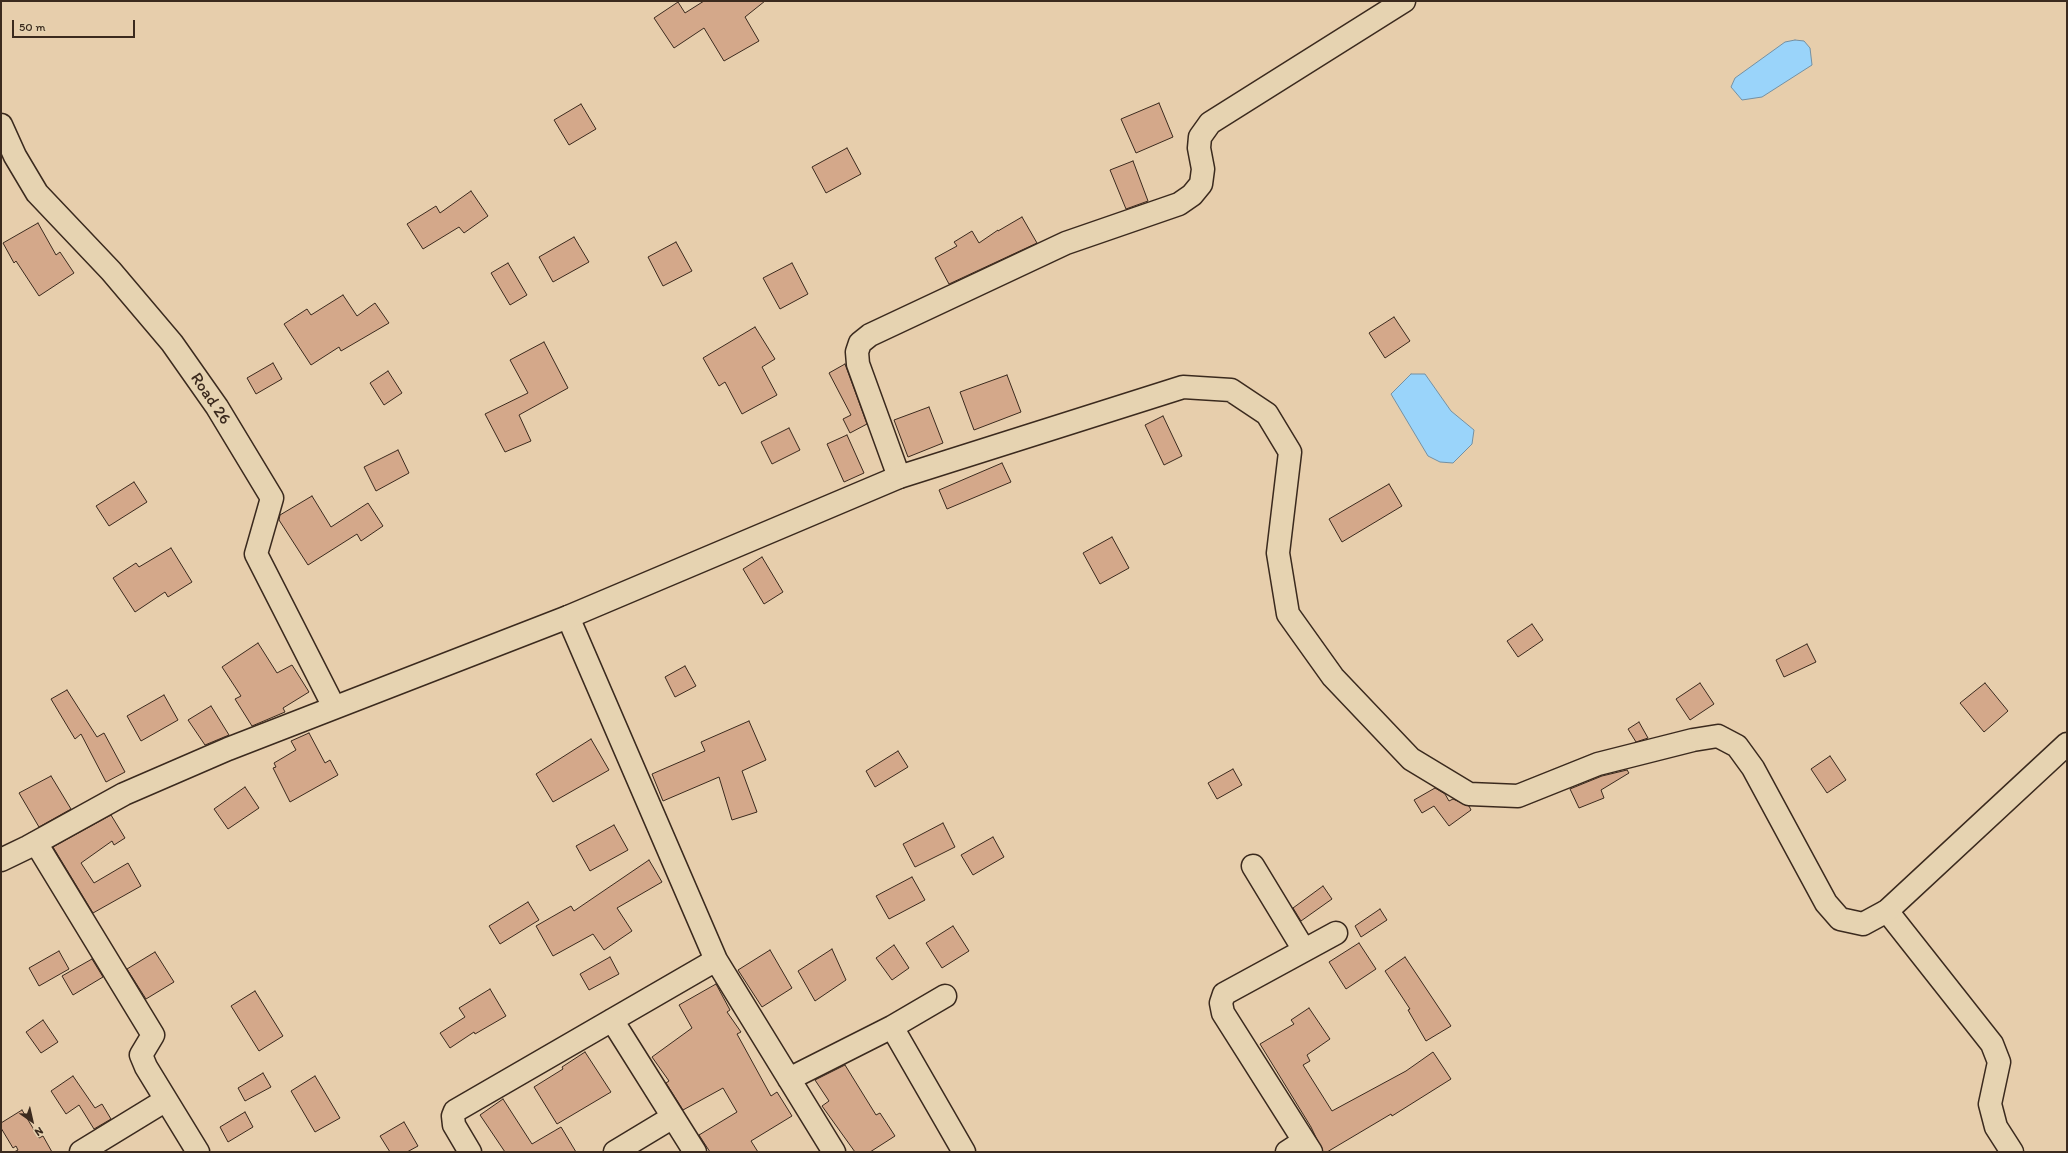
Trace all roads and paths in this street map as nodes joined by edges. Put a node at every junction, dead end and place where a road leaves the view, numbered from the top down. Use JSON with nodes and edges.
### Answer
{"nodes":[{"id":1,"x":1404,"y":1,"type":"edge"},
{"id":2,"x":1,"y":125,"type":"edge"},
{"id":3,"x":899,"y":477,"type":"junction"},
{"id":4,"x":568,"y":617,"type":"junction"},
{"id":5,"x":334,"y":707,"type":"junction"},
{"id":6,"x":2067,"y":744,"type":"edge"},
{"id":7,"x":36,"y":843,"type":"junction"},
{"id":8,"x":1,"y":860,"type":"edge"},
{"id":9,"x":1253,"y":866,"type":"dead end"},
{"id":10,"x":1888,"y":911,"type":"junction"},
{"id":11,"x":1336,"y":933,"type":"dead end"},
{"id":12,"x":1304,"y":950,"type":"junction"},
{"id":13,"x":716,"y":960,"type":"junction"},
{"id":14,"x":945,"y":996,"type":"dead end"},
{"id":15,"x":612,"y":1020,"type":"junction"},
{"id":16,"x":892,"y":1026,"type":"junction"},
{"id":17,"x":789,"y":1079,"type":"junction"},
{"id":18,"x":166,"y":1100,"type":"junction"},
{"id":19,"x":673,"y":1117,"type":"junction"},
{"id":20,"x":1300,"y":1148,"type":"edge"},
{"id":21,"x":192,"y":1150,"type":"edge"},
{"id":22,"x":81,"y":1152,"type":"edge"},
{"id":23,"x":470,"y":1152,"type":"edge"},
{"id":24,"x":615,"y":1152,"type":"edge"},
{"id":25,"x":695,"y":1152,"type":"edge"},
{"id":26,"x":834,"y":1152,"type":"edge"},
{"id":27,"x":964,"y":1152,"type":"edge"},
{"id":28,"x":2012,"y":1152,"type":"edge"}],
"edges":[{"from":1,"to":3,"type":"street"},
{"from":2,"to":5,"type":"street","name":"Road 26"},
{"from":3,"to":4,"type":"street"},
{"from":3,"to":10,"type":"street"},
{"from":4,"to":5,"type":"street"},
{"from":4,"to":13,"type":"street"},
{"from":5,"to":7,"type":"street"},
{"from":6,"to":10,"type":"street"},
{"from":7,"to":8,"type":"street"},
{"from":7,"to":18,"type":"street"},
{"from":9,"to":12,"type":"street"},
{"from":10,"to":28,"type":"street"},
{"from":11,"to":12,"type":"street"},
{"from":12,"to":20,"type":"street"},
{"from":13,"to":15,"type":"street"},
{"from":13,"to":17,"type":"street"},
{"from":14,"to":16,"type":"street"},
{"from":15,"to":19,"type":"street"},
{"from":15,"to":23,"type":"street"},
{"from":16,"to":17,"type":"street"},
{"from":16,"to":27,"type":"street"},
{"from":17,"to":26,"type":"street"},
{"from":18,"to":21,"type":"street"},
{"from":18,"to":22,"type":"street"},
{"from":19,"to":24,"type":"street"},
{"from":19,"to":25,"type":"street"}]}
